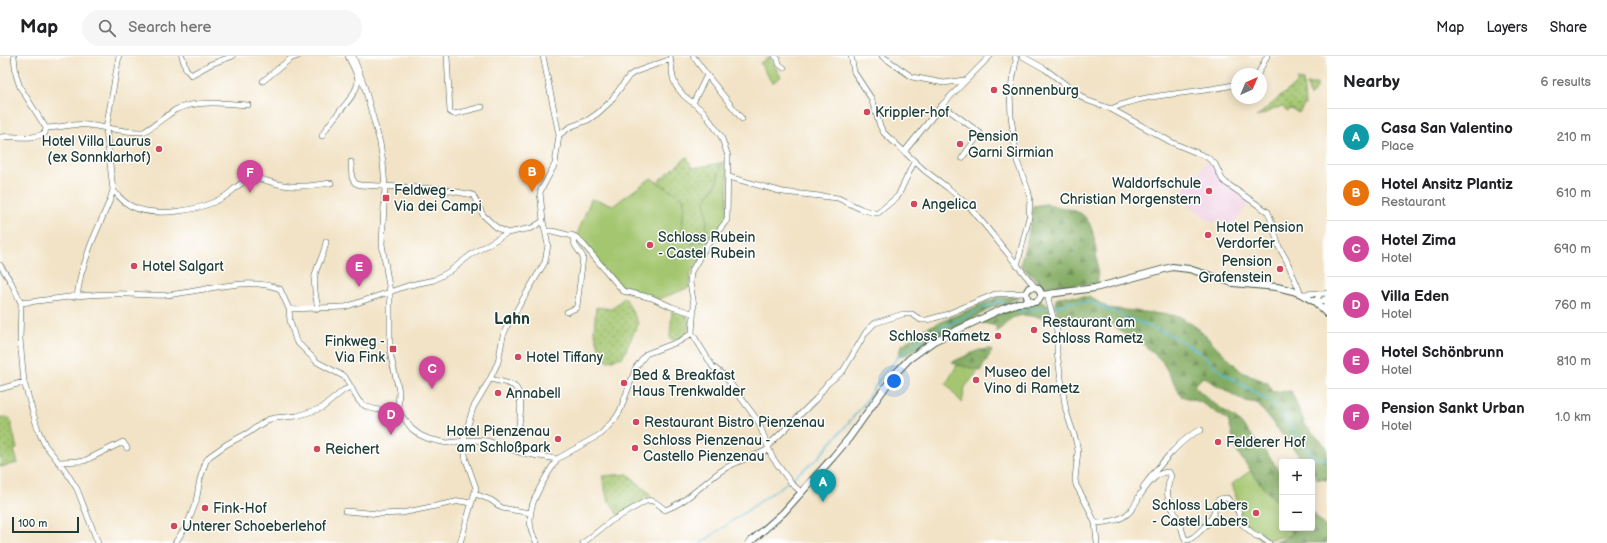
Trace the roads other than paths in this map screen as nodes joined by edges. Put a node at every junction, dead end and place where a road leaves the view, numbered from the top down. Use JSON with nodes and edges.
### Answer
{"nodes":[{"id":1,"x":14,"y":56,"type":"edge"},
{"id":2,"x":119,"y":56,"type":"edge"},
{"id":3,"x":182,"y":56,"type":"edge"},
{"id":4,"x":233,"y":56,"type":"edge"},
{"id":5,"x":298,"y":56,"type":"edge"},
{"id":6,"x":348,"y":56,"type":"edge"},
{"id":7,"x":353,"y":56,"type":"edge"},
{"id":8,"x":447,"y":56,"type":"edge"},
{"id":9,"x":543,"y":56,"type":"edge"},
{"id":10,"x":694,"y":56,"type":"edge"},
{"id":11,"x":775,"y":56,"type":"edge"},
{"id":12,"x":851,"y":56,"type":"edge"},
{"id":13,"x":990,"y":56,"type":"edge"},
{"id":14,"x":1015,"y":56,"type":"edge"},
{"id":15,"x":1022,"y":56,"type":"edge"},
{"id":16,"x":1267,"y":56,"type":"edge"},
{"id":17,"x":670,"y":57,"type":"edge"},
{"id":18,"x":884,"y":57,"type":"edge"},
{"id":19,"x":784,"y":68,"type":"dead end"},
{"id":20,"x":1261,"y":68,"type":"edge"},
{"id":21,"x":707,"y":75,"type":"junction"},
{"id":22,"x":965,"y":80,"type":"junction"},
{"id":23,"x":263,"y":81,"type":"dead end"},
{"id":24,"x":1231,"y":86,"type":"edge"},
{"id":25,"x":693,"y":103,"type":"junction"},
{"id":26,"x":248,"y":105,"type":"dead end"},
{"id":27,"x":942,"y":105,"type":"junction"},
{"id":28,"x":482,"y":107,"type":"dead end"},
{"id":29,"x":1111,"y":109,"type":"junction"},
{"id":30,"x":742,"y":119,"type":"dead end"},
{"id":31,"x":46,"y":128,"type":"junction"},
{"id":32,"x":106,"y":129,"type":"junction"},
{"id":33,"x":322,"y":136,"type":"dead end"},
{"id":34,"x":559,"y":136,"type":"junction"},
{"id":35,"x":0,"y":137,"type":"edge"},
{"id":36,"x":904,"y":152,"type":"junction"},
{"id":37,"x":962,"y":158,"type":"dead end"},
{"id":38,"x":351,"y":162,"type":"dead end"},
{"id":39,"x":914,"y":162,"type":"junction"},
{"id":40,"x":729,"y":177,"type":"junction"},
{"id":41,"x":331,"y":183,"type":"dead end"},
{"id":42,"x":385,"y":187,"type":"junction"},
{"id":43,"x":113,"y":190,"type":"junction"},
{"id":44,"x":543,"y":221,"type":"junction"},
{"id":45,"x":545,"y":231,"type":"junction"},
{"id":46,"x":507,"y":233,"type":"junction"},
{"id":47,"x":572,"y":236,"type":"junction"},
{"id":48,"x":326,"y":242,"type":"dead end"},
{"id":49,"x":0,"y":265,"type":"edge"},
{"id":50,"x":1017,"y":266,"type":"junction"},
{"id":51,"x":1023,"y":274,"type":"junction"},
{"id":52,"x":1038,"y":290,"type":"junction"},
{"id":53,"x":390,"y":292,"type":"junction"},
{"id":54,"x":1056,"y":292,"type":"junction"},
{"id":55,"x":1026,"y":293,"type":"junction"},
{"id":56,"x":1327,"y":293,"type":"edge"},
{"id":57,"x":1301,"y":294,"type":"junction"},
{"id":58,"x":1320,"y":294,"type":"junction"},
{"id":59,"x":77,"y":296,"type":"junction"},
{"id":60,"x":1327,"y":300,"type":"edge"},
{"id":61,"x":1034,"y":302,"type":"junction"},
{"id":62,"x":1048,"y":302,"type":"junction"},
{"id":63,"x":1315,"y":302,"type":"junction"},
{"id":64,"x":21,"y":303,"type":"junction"},
{"id":65,"x":1017,"y":303,"type":"junction"},
{"id":66,"x":289,"y":309,"type":"junction"},
{"id":67,"x":318,"y":309,"type":"junction"},
{"id":68,"x":567,"y":312,"type":"dead end"},
{"id":69,"x":692,"y":313,"type":"junction"},
{"id":70,"x":1327,"y":314,"type":"edge"},
{"id":71,"x":692,"y":332,"type":"junction"},
{"id":72,"x":490,"y":379,"type":"junction"},
{"id":73,"x":24,"y":382,"type":"junction"},
{"id":74,"x":351,"y":387,"type":"junction"},
{"id":75,"x":0,"y":388,"type":"edge"},
{"id":76,"x":398,"y":411,"type":"junction"},
{"id":77,"x":518,"y":430,"type":"dead end"},
{"id":78,"x":1201,"y":430,"type":"dead end"},
{"id":79,"x":463,"y":442,"type":"junction"},
{"id":80,"x":127,"y":448,"type":"dead end"},
{"id":81,"x":769,"y":448,"type":"junction"},
{"id":82,"x":557,"y":458,"type":"junction"},
{"id":83,"x":58,"y":462,"type":"junction"},
{"id":84,"x":801,"y":492,"type":"junction"},
{"id":85,"x":475,"y":494,"type":"junction"},
{"id":86,"x":1139,"y":497,"type":"junction"},
{"id":87,"x":471,"y":502,"type":"junction"},
{"id":88,"x":345,"y":510,"type":"dead end"},
{"id":89,"x":530,"y":513,"type":"junction"},
{"id":90,"x":1095,"y":523,"type":"junction"},
{"id":91,"x":98,"y":543,"type":"edge"},
{"id":92,"x":175,"y":543,"type":"edge"},
{"id":93,"x":460,"y":543,"type":"edge"},
{"id":94,"x":537,"y":543,"type":"edge"},
{"id":95,"x":583,"y":543,"type":"edge"},
{"id":96,"x":749,"y":543,"type":"edge"},
{"id":97,"x":1097,"y":543,"type":"edge"},
{"id":98,"x":1269,"y":543,"type":"edge"}],
"edges":[{"from":1,"to":31,"type":"street"},
{"from":2,"to":32,"type":"street"},
{"from":3,"to":4,"type":"street"},
{"from":5,"to":23,"type":"street"},
{"from":6,"to":33,"type":"street"},
{"from":7,"to":42,"type":"street"},
{"from":8,"to":28,"type":"street"},
{"from":9,"to":34,"type":"street"},
{"from":10,"to":21,"type":"street"},
{"from":11,"to":19,"type":"street"},
{"from":12,"to":36,"type":"street"},
{"from":13,"to":22,"type":"street"},
{"from":14,"to":50,"type":"street"},
{"from":15,"to":29,"type":"street"},
{"from":16,"to":20,"type":"street"},
{"from":17,"to":25,"type":"street"},
{"from":17,"to":34,"type":"street"},
{"from":18,"to":22,"type":"street"},
{"from":21,"to":25,"type":"street"},
{"from":21,"to":30,"type":"street"},
{"from":22,"to":27,"type":"street"},
{"from":24,"to":29,"type":"street"},
{"from":25,"to":40,"type":"street"},
{"from":26,"to":32,"type":"street"},
{"from":27,"to":36,"type":"street"},
{"from":27,"to":37,"type":"street"},
{"from":29,"to":57,"type":"street"},
{"from":31,"to":32,"type":"street"},
{"from":31,"to":35,"type":"street"},
{"from":32,"to":43,"type":"street"},
{"from":34,"to":44,"type":"street"},
{"from":36,"to":39,"type":"street"},
{"from":38,"to":42,"type":"street"},
{"from":39,"to":40,"type":"street"},
{"from":39,"to":50,"type":"street"},
{"from":40,"to":69,"type":"street"},
{"from":41,"to":43,"type":"street"},
{"from":42,"to":46,"type":"street"},
{"from":42,"to":53,"type":"street"},
{"from":43,"to":59,"type":"street"},
{"from":44,"to":45,"type":"street"},
{"from":44,"to":46,"type":"street"},
{"from":45,"to":47,"type":"street"},
{"from":45,"to":72,"type":"street"},
{"from":46,"to":53,"type":"street"},
{"from":47,"to":68,"type":"street"},
{"from":47,"to":69,"type":"street"},
{"from":48,"to":67,"type":"street"},
{"from":49,"to":64,"type":"street"},
{"from":50,"to":51,"type":"street"},
{"from":51,"to":52,"type":"street"},
{"from":51,"to":55,"type":"street"},
{"from":52,"to":54,"type":"main road"},
{"from":52,"to":55,"type":"main road"},
{"from":52,"to":61,"type":"main road"},
{"from":52,"to":62,"type":"street"},
{"from":53,"to":67,"type":"street"},
{"from":53,"to":76,"type":"street"},
{"from":54,"to":57,"type":"main road"},
{"from":54,"to":62,"type":"street"},
{"from":55,"to":61,"type":"main road"},
{"from":55,"to":65,"type":"main road"},
{"from":55,"to":81,"type":"street"},
{"from":56,"to":58,"type":"street"},
{"from":57,"to":58,"type":"street"},
{"from":57,"to":63,"type":"main road"},
{"from":58,"to":63,"type":"street"},
{"from":59,"to":64,"type":"street"},
{"from":59,"to":66,"type":"street"},
{"from":60,"to":63,"type":"street"},
{"from":60,"to":70,"type":"street"},
{"from":61,"to":62,"type":"street"},
{"from":61,"to":65,"type":"main road"},
{"from":62,"to":90,"type":"street"},
{"from":63,"to":70,"type":"main road"},
{"from":64,"to":73,"type":"street"},
{"from":65,"to":84,"type":"main road"},
{"from":66,"to":67,"type":"street"},
{"from":66,"to":74,"type":"street"},
{"from":69,"to":71,"type":"street"},
{"from":71,"to":81,"type":"street"},
{"from":71,"to":82,"type":"street"},
{"from":72,"to":77,"type":"street"},
{"from":72,"to":79,"type":"street"},
{"from":73,"to":75,"type":"street"},
{"from":73,"to":83,"type":"street"},
{"from":74,"to":76,"type":"street"},
{"from":74,"to":92,"type":"street"},
{"from":76,"to":79,"type":"street"},
{"from":78,"to":86,"type":"street"},
{"from":79,"to":82,"type":"street"},
{"from":79,"to":85,"type":"street"},
{"from":80,"to":83,"type":"street"},
{"from":81,"to":84,"type":"street"},
{"from":81,"to":95,"type":"street"},
{"from":82,"to":89,"type":"street"},
{"from":83,"to":91,"type":"street"},
{"from":84,"to":96,"type":"main road"},
{"from":85,"to":87,"type":"street"},
{"from":85,"to":89,"type":"street"},
{"from":86,"to":90,"type":"street"},
{"from":86,"to":98,"type":"street"},
{"from":87,"to":88,"type":"street"},
{"from":87,"to":93,"type":"street"},
{"from":89,"to":94,"type":"street"},
{"from":90,"to":97,"type":"street"}]}
